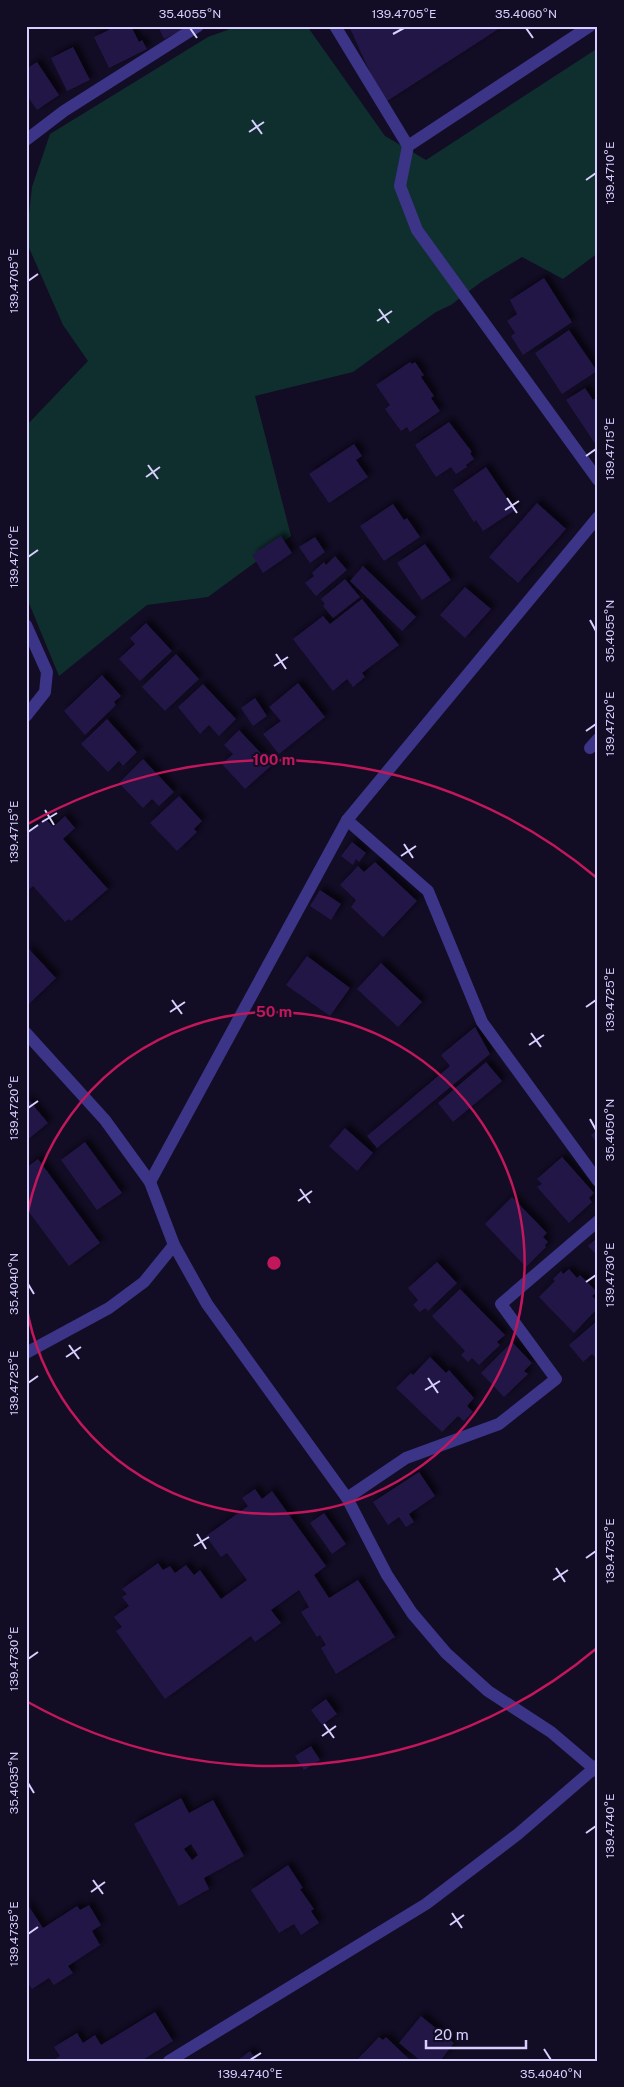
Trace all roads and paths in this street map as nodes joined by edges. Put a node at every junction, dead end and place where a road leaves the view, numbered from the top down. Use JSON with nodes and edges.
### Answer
{"nodes":[{"id":1,"x":198,"y":26,"type":"edge"},
{"id":2,"x":335,"y":26,"type":"edge"},
{"id":3,"x":590,"y":26,"type":"edge"},
{"id":4,"x":26,"y":140,"type":"edge"},
{"id":5,"x":408,"y":146,"type":"junction"},
{"id":6,"x":598,"y":480,"type":"edge"},
{"id":7,"x":598,"y":517,"type":"edge"},
{"id":8,"x":26,"y":625,"type":"edge"},
{"id":9,"x":26,"y":716,"type":"edge"},
{"id":10,"x":347,"y":820,"type":"junction"},
{"id":11,"x":26,"y":1033,"type":"edge"},
{"id":12,"x":598,"y":1181,"type":"edge"},
{"id":13,"x":150,"y":1182,"type":"junction"},
{"id":14,"x":598,"y":1221,"type":"edge"},
{"id":15,"x":174,"y":1246,"type":"junction"},
{"id":16,"x":26,"y":1353,"type":"edge"},
{"id":17,"x":347,"y":1498,"type":"junction"},
{"id":18,"x":597,"y":1768,"type":"edge"},
{"id":19,"x":169,"y":2061,"type":"edge"}],
"edges":[{"from":1,"to":4,"type":"street"},
{"from":2,"to":5,"type":"street"},
{"from":3,"to":5,"type":"street"},
{"from":5,"to":6,"type":"street"},
{"from":7,"to":10,"type":"street"},
{"from":8,"to":9,"type":"street"},
{"from":10,"to":12,"type":"street"},
{"from":10,"to":13,"type":"street"},
{"from":11,"to":13,"type":"street"},
{"from":13,"to":15,"type":"street"},
{"from":14,"to":17,"type":"street"},
{"from":15,"to":16,"type":"street"},
{"from":15,"to":17,"type":"street"},
{"from":17,"to":18,"type":"street"},
{"from":18,"to":19,"type":"street"}]}
